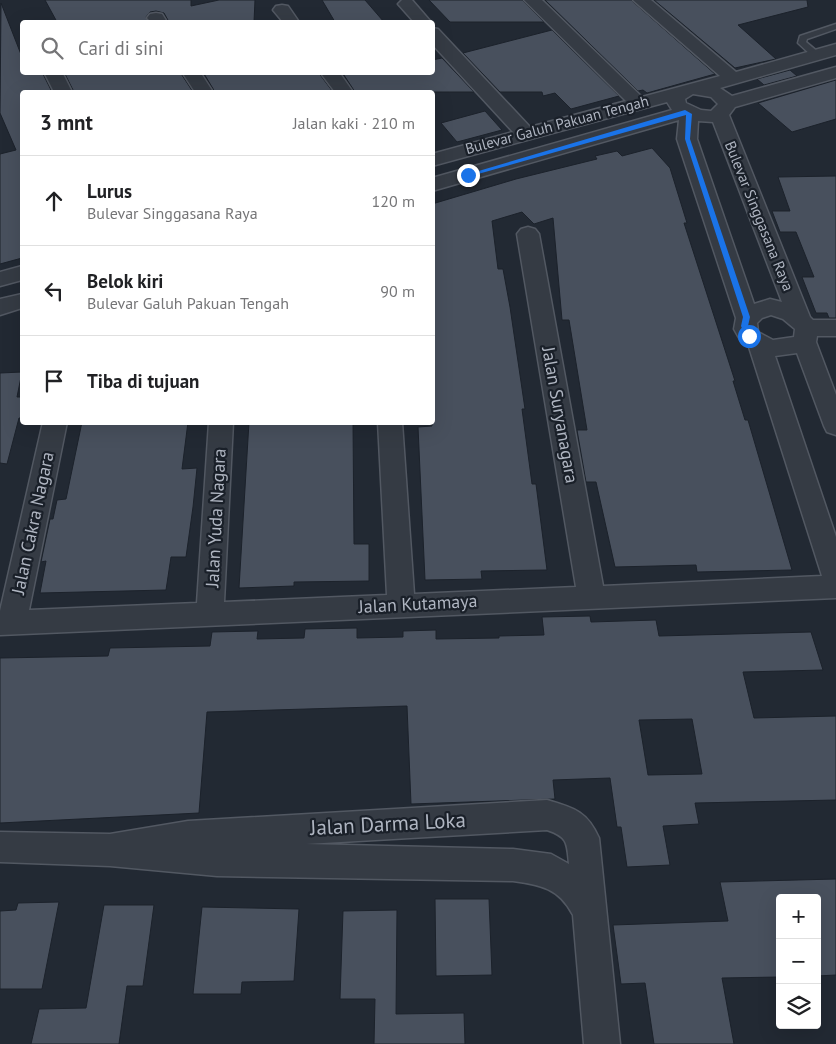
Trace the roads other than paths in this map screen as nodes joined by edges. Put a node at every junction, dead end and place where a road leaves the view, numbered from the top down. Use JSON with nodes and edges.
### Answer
{"nodes":[{"id":1,"x":532,"y":0,"type":"edge"},
{"id":2,"x":641,"y":0,"type":"edge"},
{"id":3,"x":406,"y":4,"type":"dead end"},
{"id":4,"x":421,"y":20,"type":"edge"},
{"id":5,"x":836,"y":26,"type":"edge"},
{"id":6,"x":435,"y":36,"type":"edge"},
{"id":7,"x":836,"y":49,"type":"edge"},
{"id":8,"x":815,"y":54,"type":"junction"},
{"id":9,"x":836,"y":72,"type":"edge"},
{"id":10,"x":54,"y":75,"type":"edge"},
{"id":11,"x":193,"y":75,"type":"edge"},
{"id":12,"x":331,"y":75,"type":"edge"},
{"id":13,"x":733,"y":78,"type":"junction"},
{"id":14,"x":62,"y":90,"type":"edge"},
{"id":15,"x":203,"y":90,"type":"edge"},
{"id":16,"x":342,"y":90,"type":"edge"},
{"id":17,"x":690,"y":90,"type":"junction"},
{"id":18,"x":638,"y":103,"type":"junction"},
{"id":19,"x":723,"y":109,"type":"junction"},
{"id":20,"x":687,"y":113,"type":"junction"},
{"id":21,"x":525,"y":134,"type":"junction"},
{"id":22,"x":435,"y":159,"type":"edge"},
{"id":23,"x":435,"y":184,"type":"edge"},
{"id":24,"x":528,"y":234,"type":"dead end"},
{"id":25,"x":20,"y":274,"type":"edge"},
{"id":26,"x":0,"y":279,"type":"edge"},
{"id":27,"x":20,"y":302,"type":"edge"},
{"id":28,"x":0,"y":307,"type":"edge"},
{"id":29,"x":747,"y":317,"type":"junction"},
{"id":30,"x":836,"y":328,"type":"edge"},
{"id":31,"x":804,"y":329,"type":"junction"},
{"id":32,"x":759,"y":344,"type":"junction"},
{"id":33,"x":54,"y":425,"type":"edge"},
{"id":34,"x":221,"y":425,"type":"edge"},
{"id":35,"x":390,"y":425,"type":"edge"},
{"id":36,"x":836,"y":426,"type":"edge"},
{"id":37,"x":836,"y":577,"type":"edge"},
{"id":38,"x":836,"y":587,"type":"edge"},
{"id":39,"x":591,"y":596,"type":"junction"},
{"id":40,"x":401,"y":605,"type":"junction"},
{"id":41,"x":210,"y":614,"type":"junction"},
{"id":42,"x":6,"y":623,"type":"edge"},
{"id":43,"x":0,"y":847,"type":"edge"},
{"id":44,"x":110,"y":850,"type":"junction"},
{"id":45,"x":590,"y":913,"type":"junction"},
{"id":46,"x":602,"y":1044,"type":"edge"}],
"edges":[{"from":1,"to":18,"type":"street"},
{"from":2,"to":13,"type":"street"},
{"from":3,"to":4,"type":"street"},
{"from":5,"to":8,"type":"lane"},
{"from":6,"to":21,"type":"street"},
{"from":7,"to":8,"type":"street","name":"Bulevar Galuh Pakuan Tengah"},
{"from":8,"to":13,"type":"street","name":"Bulevar Galuh Pakuan Tengah"},
{"from":9,"to":19,"type":"street"},
{"from":10,"to":14,"type":"street"},
{"from":11,"to":15,"type":"street"},
{"from":12,"to":16,"type":"street"},
{"from":13,"to":17,"type":"street","name":"Bulevar Galuh Pakuan Tengah"},
{"from":17,"to":18,"type":"street","name":"Bulevar Galuh Pakuan Tengah"},
{"from":17,"to":19,"type":"street"},
{"from":17,"to":20,"type":"street"},
{"from":18,"to":21,"type":"street","name":"Bulevar Galuh Pakuan Tengah"},
{"from":19,"to":20,"type":"street"},
{"from":19,"to":31,"type":"street","name":"Bulevar Singgasana Raya"},
{"from":20,"to":23,"type":"street","name":"Bulevar Galuh Pakuan Tengah"},
{"from":20,"to":29,"type":"street"},
{"from":21,"to":22,"type":"street","name":"Bulevar Galuh Pakuan Tengah"},
{"from":24,"to":39,"type":"street","name":"Jalan Suryanagara"},
{"from":25,"to":26,"type":"street"},
{"from":27,"to":28,"type":"street"},
{"from":29,"to":31,"type":"street"},
{"from":29,"to":32,"type":"street"},
{"from":30,"to":31,"type":"street"},
{"from":31,"to":32,"type":"street"},
{"from":31,"to":36,"type":"street","name":"Bulevar Singgasana Raya"},
{"from":32,"to":37,"type":"street"},
{"from":33,"to":42,"type":"street","name":"Jalan Cakra Nagara"},
{"from":34,"to":41,"type":"street","name":"Jalan Yuda Nagara"},
{"from":35,"to":40,"type":"street"},
{"from":38,"to":39,"type":"street","name":"Jalan Kutamaya"},
{"from":39,"to":40,"type":"street","name":"Jalan Kutamaya"},
{"from":40,"to":41,"type":"street","name":"Jalan Kutamaya"},
{"from":41,"to":42,"type":"street","name":"Jalan Kutamaya"},
{"from":43,"to":44,"type":"street","name":"Jalan Darma Loka"},
{"from":44,"to":45,"type":"street","name":"Jalan Darma Loka"},
{"from":44,"to":45,"type":"street","name":"Jalan Darma Loka"},
{"from":45,"to":46,"type":"street","name":"Jalan Darma Loka"}]}
